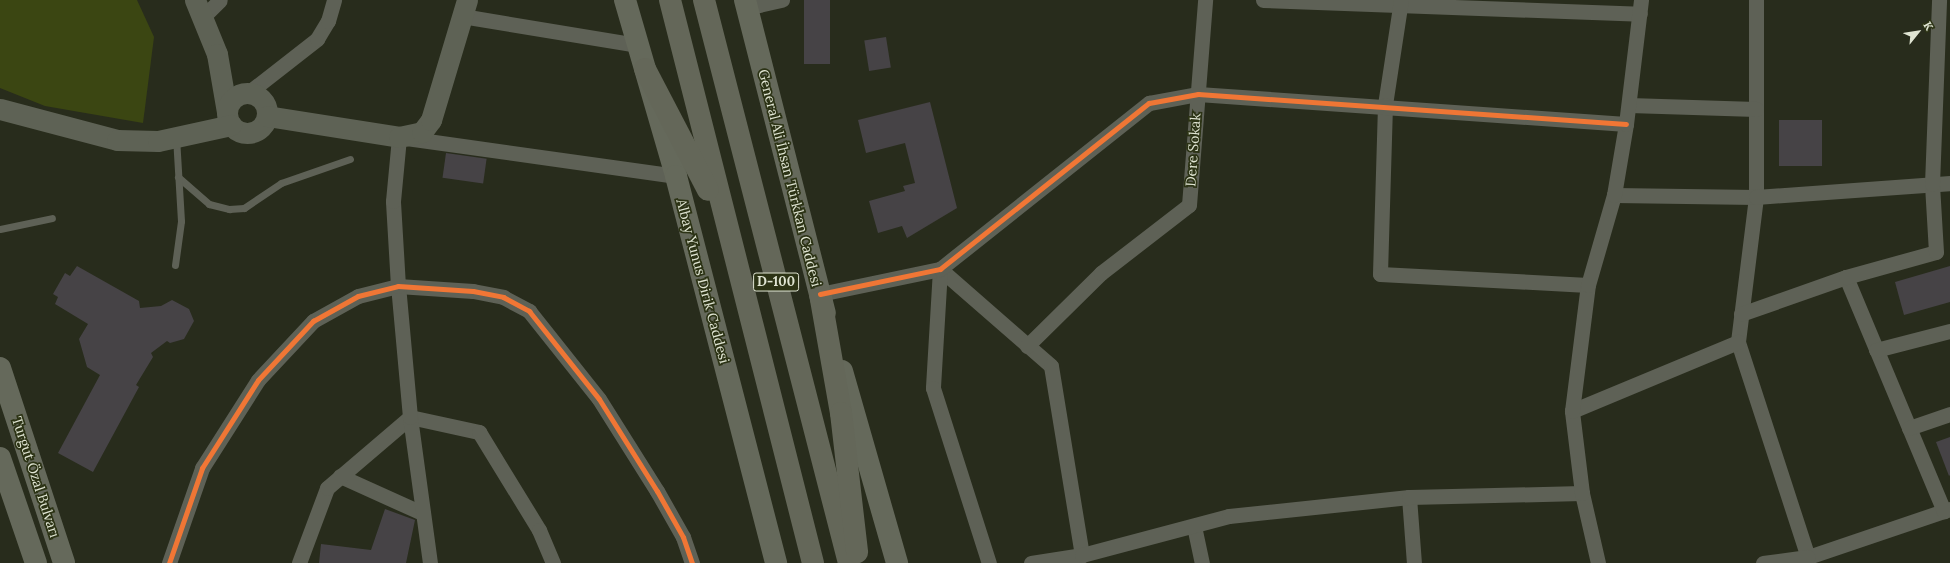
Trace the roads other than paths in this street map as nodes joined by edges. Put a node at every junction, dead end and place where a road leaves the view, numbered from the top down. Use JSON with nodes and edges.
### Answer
{"nodes":[{"id":1,"x":220,"y":0,"type":"edge"},
{"id":2,"x":334,"y":0,"type":"edge"},
{"id":3,"x":625,"y":0,"type":"edge"},
{"id":4,"x":670,"y":0,"type":"edge"},
{"id":5,"x":704,"y":0,"type":"edge"},
{"id":6,"x":782,"y":0,"type":"edge"},
{"id":7,"x":1205,"y":0,"type":"edge"},
{"id":8,"x":1263,"y":0,"type":"edge"},
{"id":9,"x":1756,"y":0,"type":"edge"},
{"id":10,"x":1939,"y":0,"type":"edge"},
{"id":11,"x":1401,"y":2,"type":"edge"},
{"id":12,"x":746,"y":4,"type":"edge"},
{"id":13,"x":1641,"y":7,"type":"edge"},
{"id":14,"x":464,"y":8,"type":"edge"},
{"id":15,"x":198,"y":9,"type":"edge"},
{"id":16,"x":638,"y":45,"type":"junction"},
{"id":17,"x":217,"y":54,"type":"junction"},
{"id":18,"x":645,"y":69,"type":"junction"},
{"id":19,"x":248,"y":93,"type":"junction"},
{"id":20,"x":1198,"y":94,"type":"junction"},
{"id":21,"x":1385,"y":105,"type":"junction"},
{"id":22,"x":1629,"y":105,"type":"junction"},
{"id":23,"x":0,"y":109,"type":"edge"},
{"id":24,"x":1756,"y":109,"type":"junction"},
{"id":25,"x":266,"y":116,"type":"junction"},
{"id":26,"x":229,"y":118,"type":"junction"},
{"id":27,"x":1626,"y":124,"type":"junction"},
{"id":28,"x":399,"y":137,"type":"junction"},
{"id":29,"x":176,"y":138,"type":"junction"},
{"id":30,"x":350,"y":158,"type":"dead end"},
{"id":31,"x":676,"y":176,"type":"junction"},
{"id":32,"x":178,"y":177,"type":"junction"},
{"id":33,"x":1950,"y":183,"type":"edge"},
{"id":34,"x":1932,"y":184,"type":"junction"},
{"id":35,"x":1614,"y":195,"type":"junction"},
{"id":36,"x":1756,"y":197,"type":"junction"},
{"id":37,"x":52,"y":218,"type":"dead end"},
{"id":38,"x":0,"y":229,"type":"edge"},
{"id":39,"x":728,"y":232,"type":"junction"},
{"id":40,"x":175,"y":265,"type":"dead end"},
{"id":41,"x":940,"y":269,"type":"junction"},
{"id":42,"x":1846,"y":277,"type":"junction"},
{"id":43,"x":1588,"y":285,"type":"junction"},
{"id":44,"x":398,"y":286,"type":"junction"},
{"id":45,"x":820,"y":294,"type":"junction"},
{"id":46,"x":1741,"y":314,"type":"junction"},
{"id":47,"x":1950,"y":331,"type":"edge"},
{"id":48,"x":1738,"y":342,"type":"junction"},
{"id":49,"x":1027,"y":346,"type":"junction"},
{"id":50,"x":1876,"y":350,"type":"junction"},
{"id":51,"x":0,"y":368,"type":"edge"},
{"id":52,"x":1572,"y":411,"type":"junction"},
{"id":53,"x":1950,"y":414,"type":"edge"},
{"id":54,"x":410,"y":417,"type":"junction"},
{"id":55,"x":1909,"y":428,"type":"junction"},
{"id":56,"x":0,"y":458,"type":"edge"},
{"id":57,"x":340,"y":476,"type":"junction"},
{"id":58,"x":1582,"y":493,"type":"junction"},
{"id":59,"x":1409,"y":497,"type":"junction"},
{"id":60,"x":1947,"y":510,"type":"edge"},
{"id":61,"x":422,"y":513,"type":"junction"},
{"id":62,"x":1194,"y":526,"type":"junction"},
{"id":63,"x":1082,"y":555,"type":"junction"},
{"id":64,"x":1808,"y":557,"type":"junction"},
{"id":65,"x":1061,"y":561,"type":"edge"},
{"id":66,"x":36,"y":563,"type":"edge"},
{"id":67,"x":64,"y":563,"type":"edge"},
{"id":68,"x":169,"y":563,"type":"edge"},
{"id":69,"x":299,"y":563,"type":"edge"},
{"id":70,"x":430,"y":563,"type":"edge"},
{"id":71,"x":553,"y":563,"type":"edge"},
{"id":72,"x":692,"y":563,"type":"edge"},
{"id":73,"x":776,"y":563,"type":"edge"},
{"id":74,"x":813,"y":563,"type":"edge"},
{"id":75,"x":849,"y":563,"type":"edge"},
{"id":76,"x":858,"y":563,"type":"edge"},
{"id":77,"x":896,"y":563,"type":"edge"},
{"id":78,"x":989,"y":563,"type":"edge"},
{"id":79,"x":1031,"y":563,"type":"edge"},
{"id":80,"x":1202,"y":563,"type":"edge"},
{"id":81,"x":1414,"y":563,"type":"edge"},
{"id":82,"x":1598,"y":563,"type":"edge"},
{"id":83,"x":1763,"y":563,"type":"edge"}],
"edges":[{"from":1,"to":15,"type":"street"},
{"from":2,"to":19,"type":"street"},
{"from":3,"to":16,"type":"main road","name":"Albay Yunus Dirik Caddesi"},
{"from":4,"to":39,"type":"highway","number":"D-100"},
{"from":5,"to":75,"type":"highway","number":"D-100"},
{"from":6,"to":12,"type":"street"},
{"from":7,"to":20,"type":"street","name":"Dere Sokak"},
{"from":8,"to":11,"type":"street"},
{"from":9,"to":24,"type":"street"},
{"from":10,"to":34,"type":"street"},
{"from":11,"to":13,"type":"street"},
{"from":11,"to":21,"type":"street"},
{"from":12,"to":45,"type":"main road","name":"General Ali İhsan Türkkan Caddesi"},
{"from":13,"to":22,"type":"street"},
{"from":14,"to":16,"type":"street"},
{"from":14,"to":28,"type":"main road"},
{"from":15,"to":17,"type":"main road"},
{"from":16,"to":18,"type":"main road","name":"Albay Yunus Dirik Caddesi"},
{"from":17,"to":19,"type":"main road"},
{"from":17,"to":26,"type":"main road"},
{"from":18,"to":31,"type":"main road","name":"Albay Yunus Dirik Caddesi"},
{"from":18,"to":39,"type":"highway"},
{"from":19,"to":25,"type":"main road"},
{"from":19,"to":26,"type":"main road"},
{"from":20,"to":21,"type":"street"},
{"from":20,"to":41,"type":"street"},
{"from":20,"to":49,"type":"street","name":"Dere Sokak"},
{"from":21,"to":27,"type":"street"},
{"from":21,"to":43,"type":"street"},
{"from":22,"to":24,"type":"street"},
{"from":22,"to":27,"type":"street"},
{"from":23,"to":29,"type":"main road"},
{"from":24,"to":36,"type":"street"},
{"from":25,"to":26,"type":"main road"},
{"from":25,"to":28,"type":"main road"},
{"from":26,"to":29,"type":"main road"},
{"from":27,"to":35,"type":"street"},
{"from":28,"to":31,"type":"street"},
{"from":28,"to":44,"type":"street"},
{"from":29,"to":32,"type":"lane"},
{"from":30,"to":32,"type":"lane"},
{"from":31,"to":73,"type":"main road","name":"Albay Yunus Dirik Caddesi"},
{"from":32,"to":40,"type":"lane"},
{"from":33,"to":34,"type":"street"},
{"from":34,"to":36,"type":"street"},
{"from":34,"to":42,"type":"street"},
{"from":35,"to":36,"type":"street"},
{"from":35,"to":43,"type":"street"},
{"from":36,"to":46,"type":"street"},
{"from":37,"to":38,"type":"lane"},
{"from":39,"to":74,"type":"highway","number":"D-100"},
{"from":41,"to":45,"type":"street"},
{"from":41,"to":49,"type":"street"},
{"from":41,"to":78,"type":"street"},
{"from":42,"to":46,"type":"street"},
{"from":42,"to":50,"type":"street"},
{"from":43,"to":52,"type":"street"},
{"from":44,"to":54,"type":"street"},
{"from":44,"to":68,"type":"street"},
{"from":44,"to":72,"type":"street"},
{"from":45,"to":76,"type":"highway"},
{"from":45,"to":77,"type":"main road","name":"General Ali İhsan Türkkan Caddesi"},
{"from":46,"to":48,"type":"street"},
{"from":47,"to":50,"type":"street"},
{"from":48,"to":52,"type":"street"},
{"from":48,"to":64,"type":"street"},
{"from":49,"to":63,"type":"street"},
{"from":50,"to":55,"type":"street"},
{"from":51,"to":67,"type":"main road","name":"Turgut Özal Bulvarı"},
{"from":52,"to":58,"type":"street"},
{"from":53,"to":55,"type":"street"},
{"from":54,"to":57,"type":"street"},
{"from":54,"to":61,"type":"street"},
{"from":54,"to":71,"type":"street"},
{"from":55,"to":60,"type":"street"},
{"from":56,"to":66,"type":"main road","name":"Turgut Özal Bulvarı"},
{"from":57,"to":61,"type":"street"},
{"from":57,"to":69,"type":"street"},
{"from":58,"to":59,"type":"street"},
{"from":58,"to":82,"type":"street"},
{"from":59,"to":62,"type":"street"},
{"from":59,"to":81,"type":"street"},
{"from":60,"to":64,"type":"street"},
{"from":61,"to":70,"type":"street"},
{"from":62,"to":63,"type":"street"},
{"from":62,"to":80,"type":"street"},
{"from":63,"to":65,"type":"street"},
{"from":64,"to":83,"type":"street"},
{"from":65,"to":79,"type":"street"}]}
